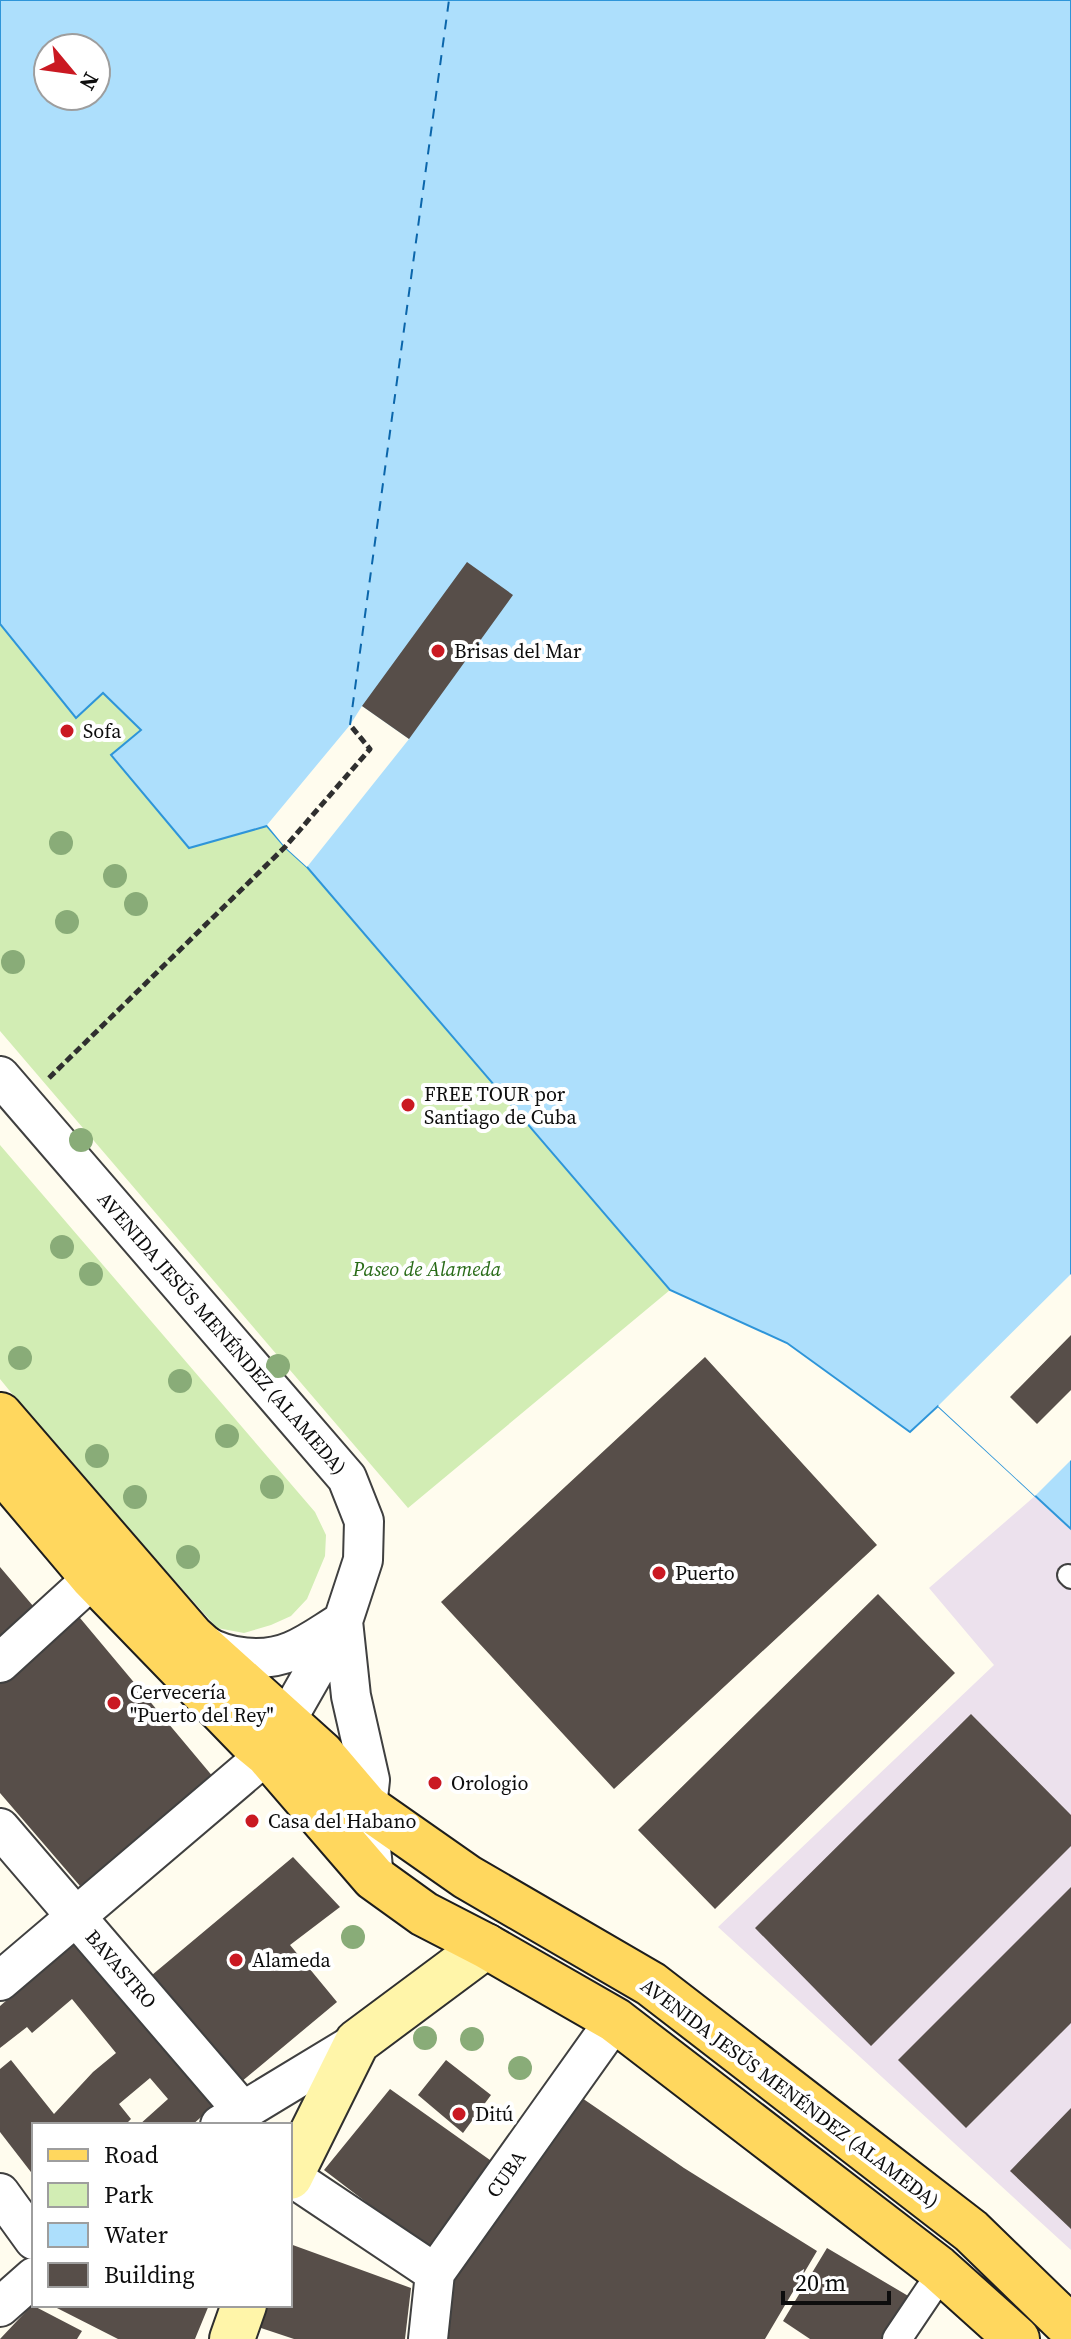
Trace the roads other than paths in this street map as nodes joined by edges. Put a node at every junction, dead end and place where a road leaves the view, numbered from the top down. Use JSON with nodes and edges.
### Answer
{"nodes":[{"id":1,"x":12,"y":1089,"type":"edge"},
{"id":2,"x":0,"y":1415,"type":"edge"},
{"id":3,"x":0,"y":1468,"type":"edge"},
{"id":4,"x":93,"y":1578,"type":"junction"},
{"id":5,"x":343,"y":1621,"type":"junction"},
{"id":6,"x":191,"y":1636,"type":"junction"},
{"id":7,"x":0,"y":1663,"type":"edge"},
{"id":8,"x":276,"y":1737,"type":"junction"},
{"id":9,"x":367,"y":1807,"type":"junction"},
{"id":10,"x":0,"y":1828,"type":"edge"},
{"id":11,"x":374,"y":1878,"type":"junction"},
{"id":12,"x":75,"y":1915,"type":"junction"},
{"id":13,"x":486,"y":1946,"type":"junction"},
{"id":14,"x":0,"y":1981,"type":"edge"},
{"id":15,"x":615,"y":2020,"type":"junction"},
{"id":16,"x":357,"y":2042,"type":"junction"},
{"id":17,"x":231,"y":2117,"type":"edge"},
{"id":18,"x":292,"y":2172,"type":"edge"},
{"id":19,"x":292,"y":2177,"type":"edge"},
{"id":20,"x":0,"y":2193,"type":"edge"},
{"id":21,"x":32,"y":2237,"type":"edge"},
{"id":22,"x":938,"y":2268,"type":"junction"},
{"id":23,"x":435,"y":2273,"type":"junction"},
{"id":24,"x":32,"y":2279,"type":"edge"},
{"id":25,"x":0,"y":2307,"type":"edge"},
{"id":26,"x":243,"y":2307,"type":"edge"},
{"id":27,"x":1071,"y":2328,"type":"edge"},
{"id":28,"x":232,"y":2339,"type":"edge"},
{"id":29,"x":428,"y":2339,"type":"edge"},
{"id":30,"x":897,"y":2339,"type":"edge"},
{"id":31,"x":1017,"y":2339,"type":"edge"}],
"edges":[{"from":1,"to":5,"type":"street","name":"AVENIDA JESÚS MENÉNDEZ (ALAMEDA)"},
{"from":2,"to":6,"type":"main road","name":"AVENIDA JESÚS MENÉNDEZ (ALAMEDA)"},
{"from":3,"to":4,"type":"main road","name":"AVENIDA JESÚS MENÉNDEZ (ALAMEDA)"},
{"from":4,"to":7,"type":"street"},
{"from":4,"to":8,"type":"main road","name":"AVENIDA JESÚS MENÉNDEZ (ALAMEDA)"},
{"from":5,"to":6,"type":"street","name":"AVENIDA JESÚS MENÉNDEZ (ALAMEDA)"},
{"from":5,"to":8,"type":"street","name":"AVENIDA JESÚS MENÉNDEZ (ALAMEDA)"},
{"from":5,"to":9,"type":"street","name":"AVENIDA JESÚS MENÉNDEZ (ALAMEDA)"},
{"from":6,"to":8,"type":"main road","name":"AVENIDA JESÚS MENÉNDEZ (ALAMEDA)"},
{"from":8,"to":9,"type":"main road","name":"AVENIDA JESÚS MENÉNDEZ (ALAMEDA)"},
{"from":8,"to":11,"type":"main road","name":"AVENIDA JESÚS MENÉNDEZ (ALAMEDA)"},
{"from":8,"to":12,"type":"street"},
{"from":9,"to":11,"type":"street","name":"AVENIDA JESÚS MENÉNDEZ (ALAMEDA)"},
{"from":9,"to":27,"type":"main road","name":"AVENIDA JESÚS MENÉNDEZ (ALAMEDA)"},
{"from":10,"to":12,"type":"street","name":"BAVASTRO"},
{"from":11,"to":13,"type":"main road","name":"AVENIDA JESÚS MENÉNDEZ (ALAMEDA)"},
{"from":12,"to":14,"type":"street"},
{"from":12,"to":17,"type":"street","name":"BAVASTRO"},
{"from":13,"to":15,"type":"main road","name":"AVENIDA JESÚS MENÉNDEZ (ALAMEDA)"},
{"from":13,"to":16,"type":"main road"},
{"from":15,"to":22,"type":"main road","name":"AVENIDA JESÚS MENÉNDEZ (ALAMEDA)"},
{"from":15,"to":23,"type":"street","name":"CUBA"},
{"from":16,"to":17,"type":"street"},
{"from":16,"to":18,"type":"main road"},
{"from":19,"to":23,"type":"street"},
{"from":20,"to":21,"type":"street"},
{"from":22,"to":30,"type":"street"},
{"from":22,"to":31,"type":"main road","name":"AVENIDA JESÚS MENÉNDEZ (ALAMEDA)"},
{"from":23,"to":29,"type":"street","name":"CUBA"},
{"from":24,"to":25,"type":"street"},
{"from":26,"to":28,"type":"main road"}]}
